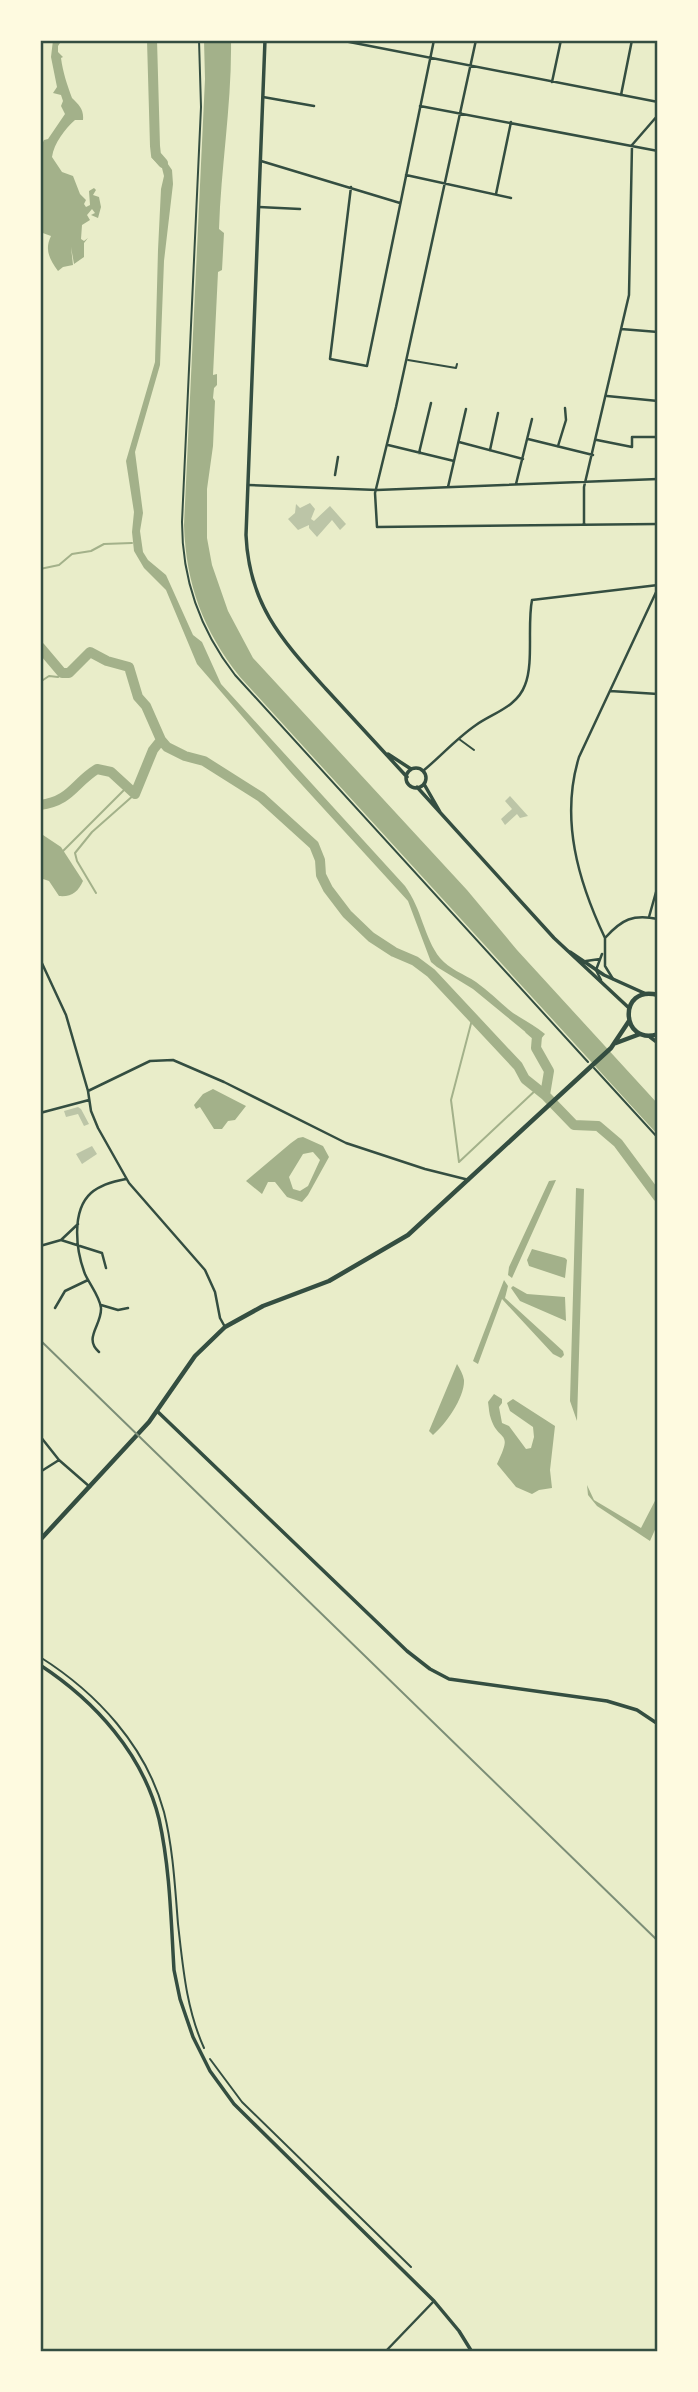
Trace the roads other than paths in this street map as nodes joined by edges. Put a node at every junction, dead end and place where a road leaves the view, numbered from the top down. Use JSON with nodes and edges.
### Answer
{"nodes":[{"id":1,"x":265,"y":40,"type":"edge"},
{"id":2,"x":339,"y":40,"type":"edge"},
{"id":3,"x":434,"y":40,"type":"edge"},
{"id":4,"x":476,"y":40,"type":"edge"},
{"id":5,"x":561,"y":40,"type":"edge"},
{"id":6,"x":632,"y":40,"type":"edge"},
{"id":7,"x":430,"y":58,"type":"junction"},
{"id":8,"x":471,"y":66,"type":"junction"},
{"id":9,"x":552,"y":82,"type":"junction"},
{"id":10,"x":621,"y":95,"type":"junction"},
{"id":11,"x":263,"y":97,"type":"junction"},
{"id":12,"x":658,"y":102,"type":"edge"},
{"id":13,"x":314,"y":106,"type":"dead end"},
{"id":14,"x":420,"y":107,"type":"junction"},
{"id":15,"x":460,"y":113,"type":"junction"},
{"id":16,"x":658,"y":115,"type":"edge"},
{"id":17,"x":511,"y":122,"type":"junction"},
{"id":18,"x":632,"y":145,"type":"junction"},
{"id":19,"x":658,"y":151,"type":"edge"},
{"id":20,"x":261,"y":161,"type":"junction"},
{"id":21,"x":406,"y":176,"type":"junction"},
{"id":22,"x":445,"y":184,"type":"junction"},
{"id":23,"x":351,"y":187,"type":"junction"},
{"id":24,"x":496,"y":195,"type":"junction"},
{"id":25,"x":510,"y":198,"type":"dead end"},
{"id":26,"x":400,"y":203,"type":"junction"},
{"id":27,"x":259,"y":207,"type":"junction"},
{"id":28,"x":300,"y":209,"type":"dead end"},
{"id":29,"x":621,"y":329,"type":"junction"},
{"id":30,"x":658,"y":332,"type":"edge"},
{"id":31,"x":407,"y":359,"type":"junction"},
{"id":32,"x":457,"y":364,"type":"dead end"},
{"id":33,"x":607,"y":396,"type":"junction"},
{"id":34,"x":658,"y":401,"type":"edge"},
{"id":35,"x":430,"y":403,"type":"dead end"},
{"id":36,"x":565,"y":408,"type":"dead end"},
{"id":37,"x":466,"y":409,"type":"dead end"},
{"id":38,"x":498,"y":413,"type":"dead end"},
{"id":39,"x":532,"y":419,"type":"dead end"},
{"id":40,"x":658,"y":437,"type":"edge"},
{"id":41,"x":528,"y":439,"type":"junction"},
{"id":42,"x":597,"y":440,"type":"junction"},
{"id":43,"x":459,"y":442,"type":"junction"},
{"id":44,"x":388,"y":445,"type":"junction"},
{"id":45,"x":558,"y":446,"type":"junction"},
{"id":46,"x":490,"y":450,"type":"junction"},
{"id":47,"x":419,"y":453,"type":"junction"},
{"id":48,"x":593,"y":455,"type":"junction"},
{"id":49,"x":338,"y":457,"type":"dead end"},
{"id":50,"x":523,"y":459,"type":"junction"},
{"id":51,"x":454,"y":461,"type":"junction"},
{"id":52,"x":335,"y":475,"type":"dead end"},
{"id":53,"x":658,"y":480,"type":"edge"},
{"id":54,"x":586,"y":482,"type":"junction"},
{"id":55,"x":516,"y":484,"type":"junction"},
{"id":56,"x":248,"y":485,"type":"junction"},
{"id":57,"x":448,"y":487,"type":"junction"},
{"id":58,"x":377,"y":490,"type":"junction"},
{"id":59,"x":658,"y":524,"type":"edge"},
{"id":60,"x":584,"y":525,"type":"junction"},
{"id":61,"x":658,"y":586,"type":"edge"},
{"id":62,"x":610,"y":691,"type":"junction"},
{"id":63,"x":658,"y":694,"type":"edge"},
{"id":64,"x":459,"y":739,"type":"junction"},
{"id":65,"x":474,"y":750,"type":"dead end"},
{"id":66,"x":383,"y":751,"type":"junction"},
{"id":67,"x":412,"y":769,"type":"junction"},
{"id":68,"x":424,"y":771,"type":"junction"},
{"id":69,"x":407,"y":777,"type":"junction"},
{"id":70,"x":424,"y":784,"type":"junction"},
{"id":71,"x":417,"y":787,"type":"junction"},
{"id":72,"x":444,"y":820,"type":"junction"},
{"id":73,"x":658,"y":885,"type":"edge"},
{"id":74,"x":649,"y":917,"type":"junction"},
{"id":75,"x":658,"y":919,"type":"edge"},
{"id":76,"x":606,"y":937,"type":"junction"},
{"id":77,"x":564,"y":948,"type":"junction"},
{"id":78,"x":604,"y":951,"type":"junction"},
{"id":79,"x":40,"y":959,"type":"edge"},
{"id":80,"x":600,"y":959,"type":"junction"},
{"id":81,"x":584,"y":962,"type":"junction"},
{"id":82,"x":596,"y":970,"type":"junction"},
{"id":83,"x":614,"y":979,"type":"junction"},
{"id":84,"x":602,"y":984,"type":"junction"},
{"id":85,"x":644,"y":993,"type":"junction"},
{"id":86,"x":658,"y":995,"type":"edge"},
{"id":87,"x":629,"y":1008,"type":"junction"},
{"id":88,"x":629,"y":1021,"type":"junction"},
{"id":89,"x":640,"y":1034,"type":"junction"},
{"id":90,"x":658,"y":1034,"type":"edge"},
{"id":91,"x":650,"y":1037,"type":"junction"},
{"id":92,"x":658,"y":1042,"type":"edge"},
{"id":93,"x":613,"y":1045,"type":"junction"},
{"id":94,"x":88,"y":1091,"type":"junction"},
{"id":95,"x":89,"y":1100,"type":"junction"},
{"id":96,"x":40,"y":1113,"type":"edge"},
{"id":97,"x":126,"y":1179,"type":"junction"},
{"id":98,"x":469,"y":1180,"type":"junction"},
{"id":99,"x":78,"y":1224,"type":"junction"},
{"id":100,"x":61,"y":1240,"type":"junction"},
{"id":101,"x":40,"y":1246,"type":"edge"},
{"id":102,"x":79,"y":1247,"type":"junction"},
{"id":103,"x":106,"y":1268,"type":"dead end"},
{"id":104,"x":88,"y":1280,"type":"junction"},
{"id":105,"x":101,"y":1306,"type":"junction"},
{"id":106,"x":55,"y":1308,"type":"dead end"},
{"id":107,"x":128,"y":1308,"type":"dead end"},
{"id":108,"x":225,"y":1327,"type":"junction"},
{"id":109,"x":99,"y":1352,"type":"dead end"},
{"id":110,"x":157,"y":1410,"type":"junction"},
{"id":111,"x":40,"y":1436,"type":"edge"},
{"id":112,"x":59,"y":1460,"type":"junction"},
{"id":113,"x":40,"y":1472,"type":"edge"},
{"id":114,"x":90,"y":1487,"type":"junction"},
{"id":115,"x":40,"y":1541,"type":"edge"},
{"id":116,"x":40,"y":1666,"type":"edge"},
{"id":117,"x":658,"y":1724,"type":"edge"},
{"id":118,"x":434,"y":2301,"type":"junction"},
{"id":119,"x":386,"y":2352,"type":"edge"},
{"id":120,"x":472,"y":2352,"type":"edge"}],
"edges":[{"from":1,"to":11,"type":"street"},
{"from":2,"to":7,"type":"street"},
{"from":3,"to":7,"type":"street"},
{"from":4,"to":8,"type":"street"},
{"from":5,"to":9,"type":"street"},
{"from":6,"to":10,"type":"street"},
{"from":7,"to":8,"type":"street"},
{"from":7,"to":14,"type":"street"},
{"from":8,"to":9,"type":"street"},
{"from":8,"to":15,"type":"street"},
{"from":9,"to":10,"type":"street"},
{"from":10,"to":12,"type":"street"},
{"from":11,"to":13,"type":"street"},
{"from":11,"to":20,"type":"street"},
{"from":14,"to":15,"type":"street"},
{"from":14,"to":21,"type":"street"},
{"from":15,"to":17,"type":"street"},
{"from":15,"to":22,"type":"street"},
{"from":16,"to":18,"type":"street"},
{"from":17,"to":18,"type":"street"},
{"from":17,"to":24,"type":"street"},
{"from":18,"to":19,"type":"street"},
{"from":18,"to":29,"type":"street"},
{"from":20,"to":23,"type":"street"},
{"from":20,"to":27,"type":"street"},
{"from":21,"to":22,"type":"street"},
{"from":21,"to":26,"type":"street"},
{"from":22,"to":24,"type":"street"},
{"from":22,"to":31,"type":"street"},
{"from":23,"to":26,"type":"street"},
{"from":23,"to":26,"type":"street"},
{"from":24,"to":25,"type":"street"},
{"from":27,"to":28,"type":"street"},
{"from":27,"to":56,"type":"street"},
{"from":29,"to":30,"type":"street"},
{"from":29,"to":33,"type":"street"},
{"from":31,"to":32,"type":"lane"},
{"from":31,"to":44,"type":"street"},
{"from":33,"to":34,"type":"street"},
{"from":33,"to":42,"type":"street"},
{"from":35,"to":47,"type":"street"},
{"from":36,"to":45,"type":"street"},
{"from":37,"to":43,"type":"street"},
{"from":38,"to":46,"type":"street"},
{"from":39,"to":41,"type":"street"},
{"from":40,"to":42,"type":"street"},
{"from":41,"to":45,"type":"street"},
{"from":41,"to":50,"type":"street"},
{"from":42,"to":48,"type":"street"},
{"from":43,"to":46,"type":"street"},
{"from":43,"to":51,"type":"street"},
{"from":44,"to":47,"type":"street"},
{"from":44,"to":58,"type":"street"},
{"from":45,"to":48,"type":"street"},
{"from":46,"to":50,"type":"street"},
{"from":47,"to":51,"type":"street"},
{"from":48,"to":54,"type":"street"},
{"from":49,"to":52,"type":"street"},
{"from":50,"to":55,"type":"street"},
{"from":51,"to":57,"type":"street"},
{"from":53,"to":54,"type":"street"},
{"from":54,"to":55,"type":"street"},
{"from":54,"to":60,"type":"street"},
{"from":55,"to":57,"type":"street"},
{"from":56,"to":58,"type":"street"},
{"from":56,"to":66,"type":"street"},
{"from":57,"to":58,"type":"street"},
{"from":58,"to":60,"type":"street"},
{"from":59,"to":60,"type":"street"},
{"from":61,"to":62,"type":"street"},
{"from":61,"to":64,"type":"street"},
{"from":62,"to":63,"type":"street"},
{"from":62,"to":76,"type":"street"},
{"from":64,"to":65,"type":"lane"},
{"from":64,"to":68,"type":"street"},
{"from":66,"to":67,"type":"street"},
{"from":66,"to":69,"type":"street"},
{"from":67,"to":68,"type":"street"},
{"from":67,"to":69,"type":"street"},
{"from":68,"to":70,"type":"street"},
{"from":69,"to":71,"type":"street"},
{"from":70,"to":71,"type":"street"},
{"from":70,"to":72,"type":"street"},
{"from":71,"to":72,"type":"street"},
{"from":72,"to":77,"type":"street"},
{"from":73,"to":74,"type":"street"},
{"from":74,"to":75,"type":"street"},
{"from":74,"to":76,"type":"street"},
{"from":76,"to":78,"type":"street"},
{"from":77,"to":81,"type":"street"},
{"from":77,"to":84,"type":"street"},
{"from":78,"to":80,"type":"street"},
{"from":78,"to":83,"type":"street"},
{"from":79,"to":94,"type":"street"},
{"from":80,"to":81,"type":"street"},
{"from":80,"to":82,"type":"street"},
{"from":81,"to":82,"type":"street"},
{"from":82,"to":83,"type":"street"},
{"from":82,"to":84,"type":"street"},
{"from":83,"to":85,"type":"street"},
{"from":84,"to":87,"type":"street"},
{"from":85,"to":86,"type":"main road"},
{"from":85,"to":87,"type":"main road"},
{"from":87,"to":88,"type":"main road"},
{"from":88,"to":89,"type":"main road"},
{"from":88,"to":93,"type":"main road"},
{"from":89,"to":91,"type":"main road"},
{"from":89,"to":93,"type":"main road"},
{"from":90,"to":91,"type":"main road"},
{"from":91,"to":92,"type":"street"},
{"from":93,"to":98,"type":"main road"},
{"from":94,"to":95,"type":"street"},
{"from":94,"to":98,"type":"street"},
{"from":95,"to":96,"type":"street"},
{"from":95,"to":97,"type":"street"},
{"from":97,"to":99,"type":"street"},
{"from":97,"to":108,"type":"street"},
{"from":98,"to":108,"type":"main road"},
{"from":99,"to":100,"type":"street"},
{"from":99,"to":102,"type":"street"},
{"from":100,"to":101,"type":"street"},
{"from":100,"to":102,"type":"street"},
{"from":102,"to":103,"type":"street"},
{"from":102,"to":104,"type":"street"},
{"from":104,"to":105,"type":"street"},
{"from":104,"to":106,"type":"street"},
{"from":105,"to":107,"type":"street"},
{"from":105,"to":109,"type":"street"},
{"from":108,"to":110,"type":"main road"},
{"from":110,"to":114,"type":"main road"},
{"from":110,"to":117,"type":"street"},
{"from":111,"to":112,"type":"street"},
{"from":112,"to":113,"type":"street"},
{"from":112,"to":114,"type":"street"},
{"from":114,"to":115,"type":"main road"},
{"from":116,"to":118,"type":"street"},
{"from":118,"to":119,"type":"street"},
{"from":118,"to":120,"type":"street"}]}
